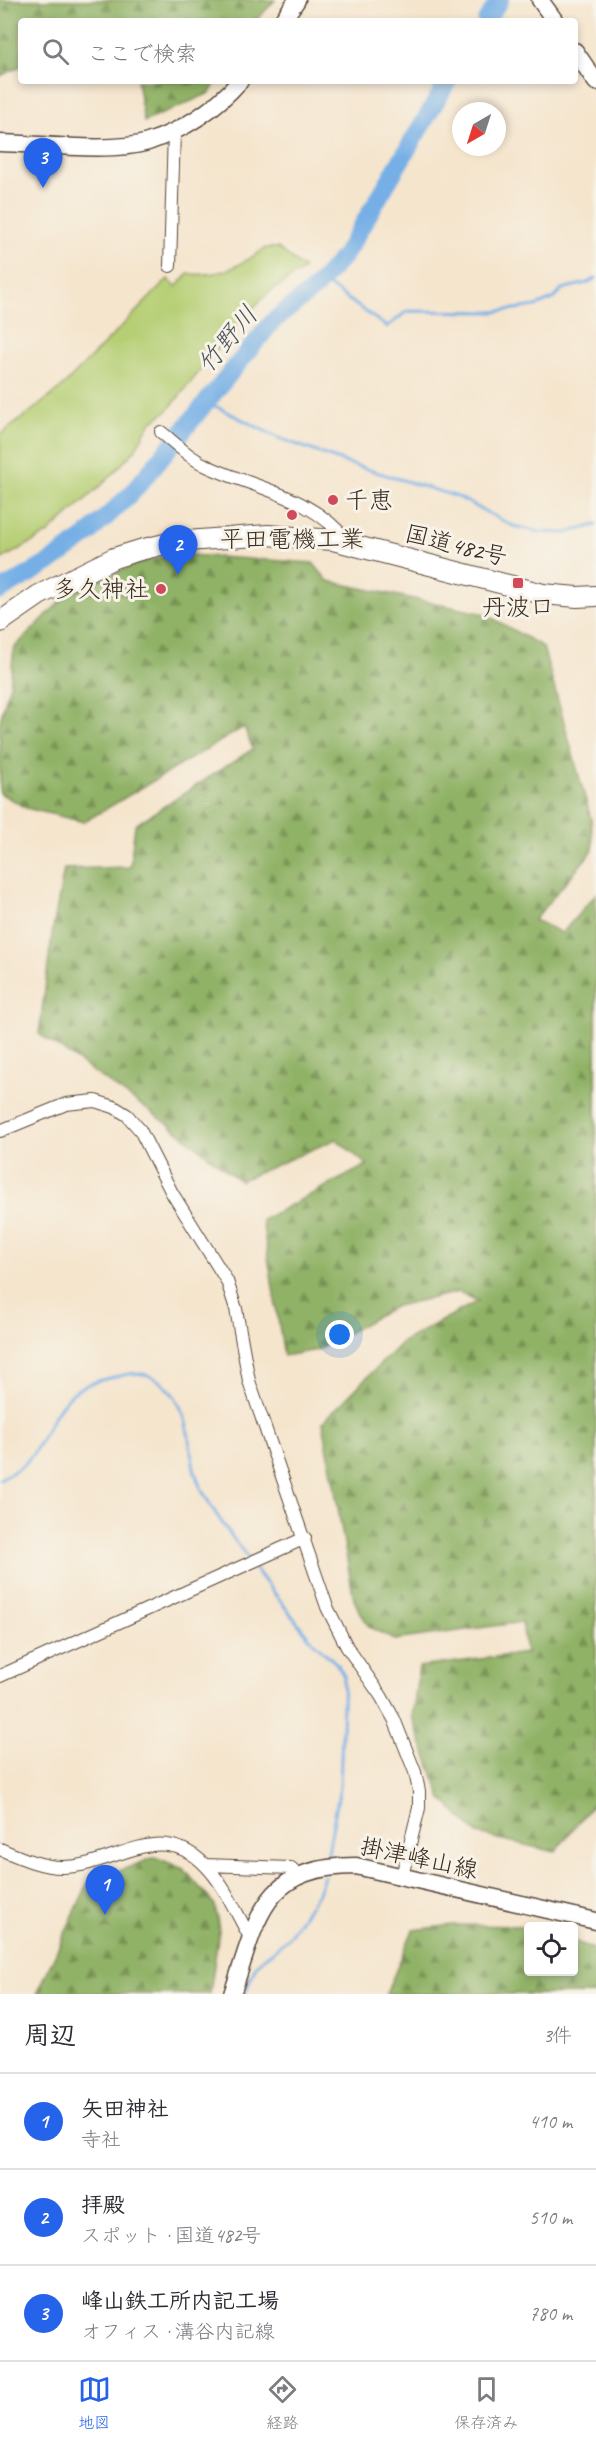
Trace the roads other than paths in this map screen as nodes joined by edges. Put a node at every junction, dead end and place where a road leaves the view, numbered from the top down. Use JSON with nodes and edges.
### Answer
{"nodes":[{"id":1,"x":297,"y":0,"type":"edge"},
{"id":2,"x":540,"y":0,"type":"edge"},
{"id":3,"x":284,"y":18,"type":"edge"},
{"id":4,"x":553,"y":18,"type":"edge"},
{"id":5,"x":578,"y":55,"type":"edge"},
{"id":6,"x":596,"y":82,"type":"edge"},
{"id":7,"x":237,"y":84,"type":"edge"},
{"id":8,"x":174,"y":131,"type":"junction"},
{"id":9,"x":0,"y":143,"type":"edge"},
{"id":10,"x":170,"y":266,"type":"dead end"},
{"id":11,"x":161,"y":432,"type":"dead end"},
{"id":12,"x":350,"y":544,"type":"junction"},
{"id":13,"x":596,"y":596,"type":"edge"},
{"id":14,"x":0,"y":622,"type":"edge"},
{"id":15,"x":0,"y":1131,"type":"edge"},
{"id":16,"x":305,"y":1538,"type":"junction"},
{"id":17,"x":0,"y":1676,"type":"edge"},
{"id":18,"x":0,"y":1849,"type":"edge"},
{"id":19,"x":205,"y":1865,"type":"junction"},
{"id":20,"x":299,"y":1875,"type":"junction"},
{"id":21,"x":402,"y":1876,"type":"junction"},
{"id":22,"x":596,"y":1921,"type":"edge"},
{"id":23,"x":251,"y":1940,"type":"junction"},
{"id":24,"x":232,"y":1994,"type":"edge"}],
"edges":[{"from":1,"to":3,"type":"main road"},
{"from":2,"to":4,"type":"main road"},
{"from":5,"to":6,"type":"main road"},
{"from":7,"to":8,"type":"main road"},
{"from":8,"to":9,"type":"main road"},
{"from":8,"to":10,"type":"street"},
{"from":11,"to":12,"type":"street"},
{"from":12,"to":13,"type":"highway","name":"国道482号"},
{"from":12,"to":14,"type":"highway","name":"国道482号"},
{"from":15,"to":16,"type":"street"},
{"from":16,"to":17,"type":"street"},
{"from":16,"to":21,"type":"street"},
{"from":18,"to":19,"type":"street"},
{"from":19,"to":20,"type":"street"},
{"from":19,"to":23,"type":"street"},
{"from":20,"to":21,"type":"main road","name":"掛津峰山線"},
{"from":20,"to":23,"type":"main road","name":"掛津峰山線"},
{"from":21,"to":22,"type":"main road","name":"掛津峰山線"},
{"from":23,"to":24,"type":"main road","name":"掛津峰山線"}]}
